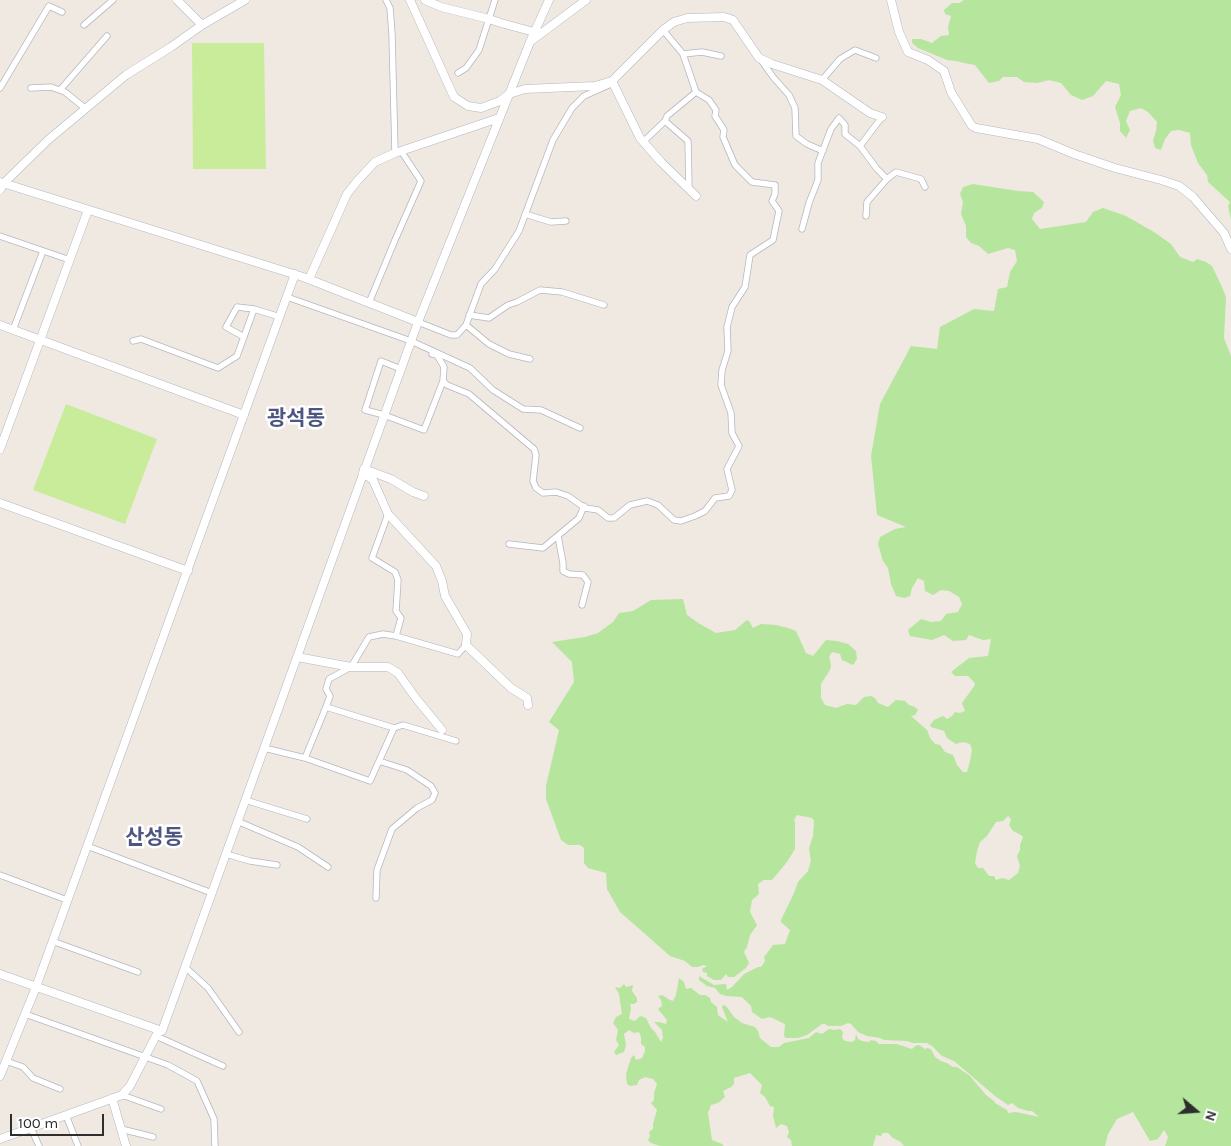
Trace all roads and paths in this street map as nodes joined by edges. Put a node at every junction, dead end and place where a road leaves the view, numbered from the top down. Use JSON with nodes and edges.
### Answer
{"nodes":[{"id":1,"x":113,"y":0,"type":"edge"},
{"id":2,"x":177,"y":0,"type":"edge"},
{"id":3,"x":244,"y":0,"type":"edge"},
{"id":4,"x":386,"y":0,"type":"edge"},
{"id":5,"x":410,"y":0,"type":"edge"},
{"id":6,"x":425,"y":0,"type":"edge"},
{"id":7,"x":495,"y":0,"type":"edge"},
{"id":8,"x":548,"y":0,"type":"edge"},
{"id":9,"x":586,"y":0,"type":"edge"},
{"id":10,"x":891,"y":0,"type":"edge"},
{"id":11,"x":62,"y":12,"type":"dead end"},
{"id":12,"x":489,"y":19,"type":"junction"},
{"id":13,"x":84,"y":25,"type":"dead end"},
{"id":14,"x":202,"y":25,"type":"junction"},
{"id":15,"x":663,"y":30,"type":"junction"},
{"id":16,"x":534,"y":32,"type":"junction"},
{"id":17,"x":107,"y":36,"type":"dead end"},
{"id":18,"x":530,"y":42,"type":"junction"},
{"id":19,"x":683,"y":54,"type":"junction"},
{"id":20,"x":721,"y":56,"type":"dead end"},
{"id":21,"x":759,"y":58,"type":"junction"},
{"id":22,"x":876,"y":58,"type":"dead end"},
{"id":23,"x":458,"y":73,"type":"dead end"},
{"id":24,"x":822,"y":80,"type":"junction"},
{"id":25,"x":613,"y":82,"type":"junction"},
{"id":26,"x":0,"y":88,"type":"edge"},
{"id":27,"x":31,"y":88,"type":"dead end"},
{"id":28,"x":60,"y":90,"type":"junction"},
{"id":29,"x":696,"y":92,"type":"junction"},
{"id":30,"x":509,"y":94,"type":"junction"},
{"id":31,"x":86,"y":109,"type":"junction"},
{"id":32,"x":882,"y":117,"type":"joint"},
{"id":33,"x":499,"y":118,"type":"junction"},
{"id":34,"x":665,"y":122,"type":"junction"},
{"id":35,"x":643,"y":142,"type":"junction"},
{"id":36,"x":860,"y":146,"type":"junction"},
{"id":37,"x":822,"y":151,"type":"junction"},
{"id":38,"x":398,"y":152,"type":"junction"},
{"id":39,"x":887,"y":179,"type":"junction"},
{"id":40,"x":1,"y":185,"type":"edge"},
{"id":41,"x":925,"y":187,"type":"dead end"},
{"id":42,"x":692,"y":193,"type":"joint"},
{"id":43,"x":88,"y":210,"type":"junction"},
{"id":44,"x":525,"y":214,"type":"junction"},
{"id":45,"x":866,"y":216,"type":"dead end"},
{"id":46,"x":566,"y":222,"type":"dead end"},
{"id":47,"x":802,"y":229,"type":"dead end"},
{"id":48,"x":0,"y":236,"type":"edge"},
{"id":49,"x":1231,"y":249,"type":"edge"},
{"id":50,"x":43,"y":251,"type":"junction"},
{"id":51,"x":70,"y":260,"type":"junction"},
{"id":52,"x":295,"y":274,"type":"junction"},
{"id":53,"x":309,"y":279,"type":"junction"},
{"id":54,"x":287,"y":297,"type":"junction"},
{"id":55,"x":370,"y":303,"type":"junction"},
{"id":56,"x":604,"y":305,"type":"dead end"},
{"id":57,"x":254,"y":308,"type":"junction"},
{"id":58,"x":469,"y":314,"type":"junction"},
{"id":59,"x":280,"y":317,"type":"junction"},
{"id":60,"x":418,"y":322,"type":"junction"},
{"id":61,"x":466,"y":324,"type":"junction"},
{"id":62,"x":0,"y":325,"type":"edge"},
{"id":63,"x":13,"y":330,"type":"junction"},
{"id":64,"x":244,"y":337,"type":"junction"},
{"id":65,"x":40,"y":340,"type":"junction"},
{"id":66,"x":133,"y":341,"type":"dead end"},
{"id":67,"x":410,"y":343,"type":"junction"},
{"id":68,"x":530,"y":359,"type":"dead end"},
{"id":69,"x":401,"y":368,"type":"junction"},
{"id":70,"x":443,"y":381,"type":"junction"},
{"id":71,"x":244,"y":415,"type":"junction"},
{"id":72,"x":384,"y":415,"type":"junction"},
{"id":73,"x":580,"y":428,"type":"dead end"},
{"id":74,"x":0,"y":449,"type":"edge"},
{"id":75,"x":364,"y":471,"type":"junction"},
{"id":76,"x":424,"y":496,"type":"dead end"},
{"id":77,"x":0,"y":503,"type":"edge"},
{"id":78,"x":584,"y":506,"type":"junction"},
{"id":79,"x":388,"y":514,"type":"junction"},
{"id":80,"x":558,"y":536,"type":"junction"},
{"id":81,"x":509,"y":544,"type":"dead end"},
{"id":82,"x":188,"y":571,"type":"junction"},
{"id":83,"x":582,"y":605,"type":"dead end"},
{"id":84,"x":396,"y":636,"type":"junction"},
{"id":85,"x":466,"y":645,"type":"junction"},
{"id":86,"x":296,"y":657,"type":"junction"},
{"id":87,"x":351,"y":667,"type":"junction"},
{"id":88,"x":528,"y":705,"type":"dead end"},
{"id":89,"x":326,"y":707,"type":"junction"},
{"id":90,"x":394,"y":728,"type":"junction"},
{"id":91,"x":442,"y":730,"type":"dead end"},
{"id":92,"x":456,"y":741,"type":"dead end"},
{"id":93,"x":264,"y":748,"type":"junction"},
{"id":94,"x":305,"y":758,"type":"junction"},
{"id":95,"x":379,"y":761,"type":"junction"},
{"id":96,"x":245,"y":800,"type":"junction"},
{"id":97,"x":307,"y":819,"type":"dead end"},
{"id":98,"x":238,"y":821,"type":"junction"},
{"id":99,"x":87,"y":846,"type":"junction"},
{"id":100,"x":226,"y":854,"type":"junction"},
{"id":101,"x":277,"y":865,"type":"dead end"},
{"id":102,"x":328,"y":868,"type":"dead end"},
{"id":103,"x":0,"y":875,"type":"edge"},
{"id":104,"x":212,"y":893,"type":"junction"},
{"id":105,"x":376,"y":898,"type":"dead end"},
{"id":106,"x":67,"y":900,"type":"junction"},
{"id":107,"x":52,"y":941,"type":"junction"},
{"id":108,"x":185,"y":967,"type":"junction"},
{"id":109,"x":138,"y":972,"type":"dead end"},
{"id":110,"x":0,"y":974,"type":"edge"},
{"id":111,"x":36,"y":987,"type":"junction"},
{"id":112,"x":25,"y":1014,"type":"junction"},
{"id":113,"x":239,"y":1032,"type":"dead end"},
{"id":114,"x":157,"y":1033,"type":"junction"},
{"id":115,"x":146,"y":1056,"type":"junction"},
{"id":116,"x":6,"y":1061,"type":"junction"},
{"id":117,"x":223,"y":1066,"type":"dead end"},
{"id":118,"x":0,"y":1076,"type":"edge"},
{"id":119,"x":60,"y":1089,"type":"dead end"},
{"id":120,"x":122,"y":1094,"type":"junction"},
{"id":121,"x":112,"y":1098,"type":"junction"},
{"id":122,"x":162,"y":1109,"type":"dead end"},
{"id":123,"x":66,"y":1115,"type":"junction"},
{"id":124,"x":31,"y":1128,"type":"junction"},
{"id":125,"x":121,"y":1129,"type":"junction"},
{"id":126,"x":153,"y":1138,"type":"dead end"},
{"id":127,"x":0,"y":1139,"type":"edge"},
{"id":128,"x":39,"y":1146,"type":"edge"},
{"id":129,"x":78,"y":1146,"type":"edge"},
{"id":130,"x":126,"y":1146,"type":"edge"},
{"id":131,"x":215,"y":1146,"type":"edge"}],
"edges":[{"from":1,"to":13,"type":"street"},
{"from":2,"to":14,"type":"street"},
{"from":3,"to":14,"type":"street"},
{"from":4,"to":38,"type":"street"},
{"from":5,"to":30,"type":"street"},
{"from":6,"to":12,"type":"street"},
{"from":7,"to":12,"type":"street"},
{"from":8,"to":16,"type":"street"},
{"from":9,"to":18,"type":"street"},
{"from":10,"to":49,"type":"street"},
{"from":11,"to":26,"type":"street"},
{"from":12,"to":16,"type":"street"},
{"from":12,"to":23,"type":"street"},
{"from":14,"to":31,"type":"street"},
{"from":15,"to":19,"type":"street"},
{"from":15,"to":21,"type":"street"},
{"from":15,"to":25,"type":"street"},
{"from":16,"to":18,"type":"street"},
{"from":17,"to":28,"type":"street"},
{"from":18,"to":30,"type":"street"},
{"from":19,"to":20,"type":"street"},
{"from":19,"to":29,"type":"street"},
{"from":21,"to":24,"type":"street"},
{"from":21,"to":37,"type":"street"},
{"from":22,"to":24,"type":"street"},
{"from":24,"to":32,"type":"street"},
{"from":25,"to":30,"type":"street"},
{"from":25,"to":35,"type":"street"},
{"from":25,"to":44,"type":"street"},
{"from":27,"to":28,"type":"street"},
{"from":28,"to":31,"type":"street"},
{"from":29,"to":34,"type":"street"},
{"from":29,"to":78,"type":"street"},
{"from":30,"to":33,"type":"street"},
{"from":31,"to":40,"type":"street"},
{"from":32,"to":36,"type":"street"},
{"from":33,"to":38,"type":"street"},
{"from":33,"to":60,"type":"street"},
{"from":34,"to":35,"type":"street"},
{"from":34,"to":42,"type":"street"},
{"from":35,"to":42,"type":"street"},
{"from":36,"to":37,"type":"street"},
{"from":36,"to":39,"type":"street"},
{"from":37,"to":47,"type":"street"},
{"from":38,"to":53,"type":"street"},
{"from":38,"to":55,"type":"street"},
{"from":39,"to":41,"type":"street"},
{"from":39,"to":45,"type":"street"},
{"from":40,"to":43,"type":"street"},
{"from":43,"to":51,"type":"street"},
{"from":43,"to":52,"type":"street"},
{"from":44,"to":46,"type":"street"},
{"from":44,"to":58,"type":"street"},
{"from":48,"to":50,"type":"street"},
{"from":50,"to":51,"type":"street"},
{"from":50,"to":63,"type":"street"},
{"from":51,"to":65,"type":"street"},
{"from":52,"to":53,"type":"street"},
{"from":52,"to":54,"type":"street"},
{"from":53,"to":55,"type":"street"},
{"from":54,"to":59,"type":"street"},
{"from":54,"to":67,"type":"street"},
{"from":55,"to":60,"type":"street"},
{"from":56,"to":58,"type":"street"},
{"from":57,"to":59,"type":"street"},
{"from":57,"to":64,"type":"street"},
{"from":57,"to":64,"type":"street"},
{"from":58,"to":61,"type":"street"},
{"from":59,"to":71,"type":"street"},
{"from":60,"to":61,"type":"street"},
{"from":60,"to":67,"type":"street"},
{"from":61,"to":68,"type":"street"},
{"from":62,"to":63,"type":"street"},
{"from":63,"to":65,"type":"street"},
{"from":64,"to":66,"type":"street"},
{"from":65,"to":71,"type":"street"},
{"from":65,"to":74,"type":"street"},
{"from":67,"to":69,"type":"street"},
{"from":67,"to":70,"type":"street"},
{"from":67,"to":73,"type":"street"},
{"from":69,"to":72,"type":"street"},
{"from":69,"to":72,"type":"street"},
{"from":70,"to":72,"type":"street"},
{"from":70,"to":78,"type":"street"},
{"from":71,"to":82,"type":"street"},
{"from":72,"to":75,"type":"street"},
{"from":75,"to":76,"type":"street"},
{"from":75,"to":79,"type":"street"},
{"from":75,"to":86,"type":"street"},
{"from":77,"to":82,"type":"street"},
{"from":78,"to":80,"type":"street"},
{"from":79,"to":84,"type":"street"},
{"from":79,"to":85,"type":"street"},
{"from":80,"to":81,"type":"street"},
{"from":80,"to":83,"type":"street"},
{"from":82,"to":99,"type":"street"},
{"from":84,"to":85,"type":"street"},
{"from":84,"to":87,"type":"street"},
{"from":85,"to":88,"type":"street"},
{"from":86,"to":87,"type":"street"},
{"from":86,"to":93,"type":"street"},
{"from":87,"to":89,"type":"street"},
{"from":87,"to":91,"type":"street"},
{"from":89,"to":90,"type":"street"},
{"from":89,"to":94,"type":"street"},
{"from":90,"to":92,"type":"street"},
{"from":90,"to":95,"type":"street"},
{"from":93,"to":94,"type":"street"},
{"from":93,"to":96,"type":"street"},
{"from":94,"to":95,"type":"street"},
{"from":95,"to":105,"type":"street"},
{"from":96,"to":97,"type":"street"},
{"from":96,"to":98,"type":"street"},
{"from":98,"to":100,"type":"street"},
{"from":98,"to":102,"type":"street"},
{"from":99,"to":104,"type":"street"},
{"from":99,"to":106,"type":"street"},
{"from":100,"to":101,"type":"street"},
{"from":100,"to":104,"type":"street"},
{"from":103,"to":106,"type":"street"},
{"from":104,"to":108,"type":"street"},
{"from":106,"to":107,"type":"street"},
{"from":107,"to":109,"type":"street"},
{"from":107,"to":111,"type":"street"},
{"from":108,"to":113,"type":"street"},
{"from":108,"to":114,"type":"street"},
{"from":110,"to":111,"type":"street"},
{"from":111,"to":112,"type":"street"},
{"from":111,"to":114,"type":"street"},
{"from":112,"to":115,"type":"street"},
{"from":112,"to":116,"type":"street"},
{"from":114,"to":115,"type":"street"},
{"from":114,"to":117,"type":"street"},
{"from":115,"to":120,"type":"street"},
{"from":115,"to":131,"type":"street"},
{"from":116,"to":118,"type":"street"},
{"from":116,"to":119,"type":"street"},
{"from":120,"to":121,"type":"street"},
{"from":120,"to":122,"type":"street"},
{"from":121,"to":123,"type":"street"},
{"from":121,"to":125,"type":"street"},
{"from":123,"to":124,"type":"street"},
{"from":123,"to":129,"type":"street"},
{"from":124,"to":127,"type":"street"},
{"from":124,"to":128,"type":"street"},
{"from":125,"to":126,"type":"street"},
{"from":125,"to":130,"type":"street"}]}
